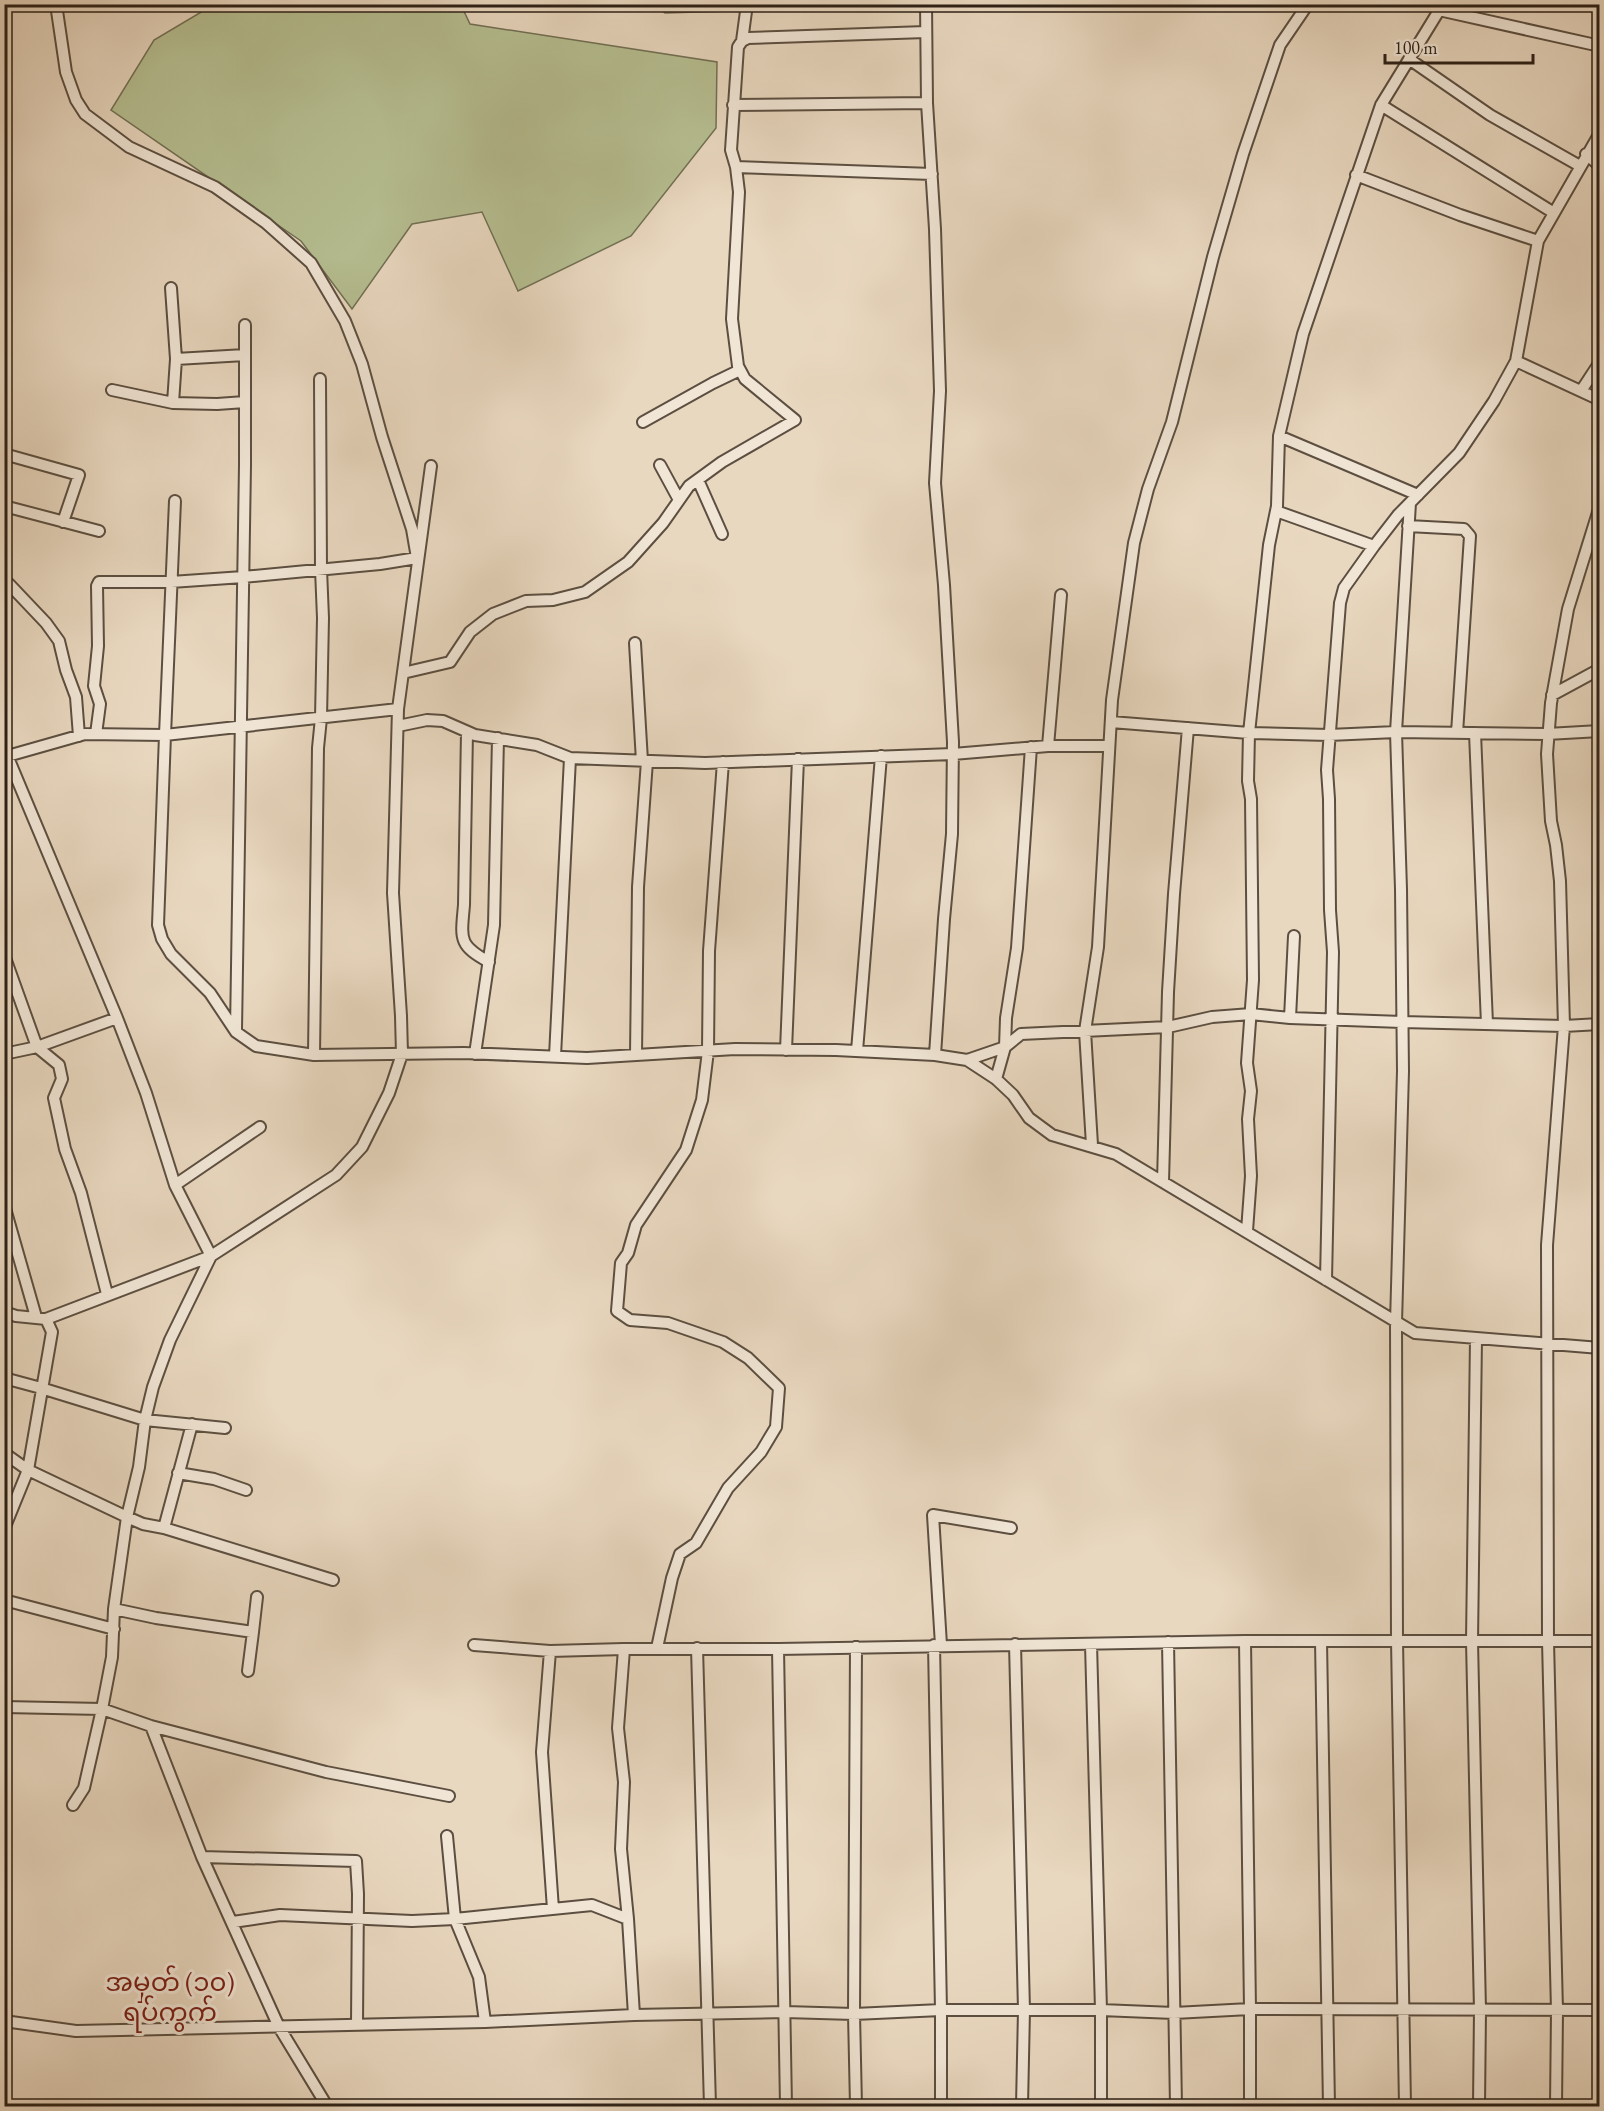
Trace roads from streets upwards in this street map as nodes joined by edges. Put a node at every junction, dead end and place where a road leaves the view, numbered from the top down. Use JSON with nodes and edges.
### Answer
{"nodes":[{"id":1,"x":56,"y":4,"type":"edge"},
{"id":2,"x":747,"y":4,"type":"edge"},
{"id":3,"x":926,"y":4,"type":"edge"},
{"id":4,"x":1305,"y":5,"type":"edge"},
{"id":5,"x":1441,"y":7,"type":"edge"},
{"id":6,"x":926,"y":32,"type":"junction"},
{"id":7,"x":742,"y":40,"type":"junction"},
{"id":8,"x":1599,"y":46,"type":"edge"},
{"id":9,"x":1409,"y":59,"type":"junction"},
{"id":10,"x":927,"y":103,"type":"junction"},
{"id":11,"x":733,"y":105,"type":"junction"},
{"id":12,"x":1381,"y":105,"type":"junction"},
{"id":13,"x":1599,"y":133,"type":"edge"},
{"id":14,"x":1586,"y":154,"type":"junction"},
{"id":15,"x":1580,"y":166,"type":"junction"},
{"id":16,"x":1599,"y":166,"type":"edge"},
{"id":17,"x":736,"y":167,"type":"junction"},
{"id":18,"x":932,"y":174,"type":"junction"},
{"id":19,"x":1356,"y":175,"type":"junction"},
{"id":20,"x":1554,"y":213,"type":"junction"},
{"id":21,"x":1538,"y":241,"type":"junction"},
{"id":22,"x":171,"y":288,"type":"dead end"},
{"id":23,"x":245,"y":326,"type":"dead end"},
{"id":24,"x":245,"y":355,"type":"junction"},
{"id":25,"x":176,"y":359,"type":"junction"},
{"id":26,"x":1516,"y":361,"type":"junction"},
{"id":27,"x":1599,"y":362,"type":"edge"},
{"id":28,"x":740,"y":370,"type":"junction"},
{"id":29,"x":320,"y":379,"type":"dead end"},
{"id":30,"x":112,"y":390,"type":"dead end"},
{"id":31,"x":1581,"y":391,"type":"junction"},
{"id":32,"x":1599,"y":400,"type":"edge"},
{"id":33,"x":245,"y":402,"type":"junction"},
{"id":34,"x":173,"y":403,"type":"junction"},
{"id":35,"x":643,"y":422,"type":"dead end"},
{"id":36,"x":1279,"y":436,"type":"junction"},
{"id":37,"x":4,"y":454,"type":"edge"},
{"id":38,"x":660,"y":465,"type":"dead end"},
{"id":39,"x":431,"y":466,"type":"dead end"},
{"id":40,"x":698,"y":480,"type":"junction"},
{"id":41,"x":1418,"y":495,"type":"junction"},
{"id":42,"x":679,"y":500,"type":"junction"},
{"id":43,"x":175,"y":501,"type":"dead end"},
{"id":44,"x":1410,"y":503,"type":"junction"},
{"id":45,"x":4,"y":506,"type":"edge"},
{"id":46,"x":1599,"y":506,"type":"edge"},
{"id":47,"x":1276,"y":511,"type":"junction"},
{"id":48,"x":63,"y":522,"type":"junction"},
{"id":49,"x":1408,"y":526,"type":"junction"},
{"id":50,"x":99,"y":531,"type":"dead end"},
{"id":51,"x":723,"y":534,"type":"dead end"},
{"id":52,"x":1374,"y":546,"type":"junction"},
{"id":53,"x":417,"y":558,"type":"junction"},
{"id":54,"x":321,"y":569,"type":"junction"},
{"id":55,"x":243,"y":578,"type":"junction"},
{"id":56,"x":171,"y":582,"type":"junction"},
{"id":57,"x":9,"y":584,"type":"dead end"},
{"id":58,"x":1061,"y":595,"type":"dead end"},
{"id":59,"x":635,"y":643,"type":"dead end"},
{"id":60,"x":1599,"y":669,"type":"edge"},
{"id":61,"x":403,"y":673,"type":"junction"},
{"id":62,"x":1552,"y":695,"type":"junction"},
{"id":63,"x":398,"y":709,"type":"junction"},
{"id":64,"x":321,"y":718,"type":"junction"},
{"id":65,"x":1111,"y":722,"type":"junction"},
{"id":66,"x":241,"y":726,"type":"junction"},
{"id":67,"x":398,"y":726,"type":"junction"},
{"id":68,"x":1188,"y":728,"type":"junction"},
{"id":69,"x":1599,"y":731,"type":"edge"},
{"id":70,"x":467,"y":732,"type":"junction"},
{"id":71,"x":1396,"y":732,"type":"junction"},
{"id":72,"x":1249,"y":733,"type":"junction"},
{"id":73,"x":1457,"y":733,"type":"junction"},
{"id":74,"x":1475,"y":733,"type":"junction"},
{"id":75,"x":96,"y":734,"type":"junction"},
{"id":76,"x":1547,"y":734,"type":"junction"},
{"id":77,"x":165,"y":735,"type":"junction"},
{"id":78,"x":1329,"y":735,"type":"junction"},
{"id":79,"x":79,"y":736,"type":"junction"},
{"id":80,"x":498,"y":738,"type":"junction"},
{"id":81,"x":1048,"y":746,"type":"junction"},
{"id":82,"x":1109,"y":746,"type":"junction"},
{"id":83,"x":1031,"y":747,"type":"junction"},
{"id":84,"x":6,"y":753,"type":"edge"},
{"id":85,"x":953,"y":754,"type":"junction"},
{"id":86,"x":881,"y":756,"type":"junction"},
{"id":87,"x":570,"y":758,"type":"junction"},
{"id":88,"x":798,"y":759,"type":"junction"},
{"id":89,"x":644,"y":761,"type":"junction"},
{"id":90,"x":723,"y":762,"type":"junction"},
{"id":91,"x":1294,"y":936,"type":"dead end"},
{"id":92,"x":4,"y":955,"type":"edge"},
{"id":93,"x":489,"y":962,"type":"junction"},
{"id":94,"x":1251,"y":1014,"type":"junction"},
{"id":95,"x":117,"y":1018,"type":"junction"},
{"id":96,"x":1290,"y":1018,"type":"junction"},
{"id":97,"x":1330,"y":1019,"type":"junction"},
{"id":98,"x":1402,"y":1022,"type":"junction"},
{"id":99,"x":1487,"y":1024,"type":"junction"},
{"id":100,"x":1599,"y":1024,"type":"edge"},
{"id":101,"x":1564,"y":1026,"type":"junction"},
{"id":102,"x":1168,"y":1027,"type":"junction"},
{"id":103,"x":1085,"y":1031,"type":"junction"},
{"id":104,"x":236,"y":1032,"type":"junction"},
{"id":105,"x":37,"y":1047,"type":"junction"},
{"id":106,"x":1005,"y":1047,"type":"junction"},
{"id":107,"x":786,"y":1050,"type":"junction"},
{"id":108,"x":708,"y":1051,"type":"junction"},
{"id":109,"x":857,"y":1051,"type":"junction"},
{"id":110,"x":4,"y":1054,"type":"edge"},
{"id":111,"x":402,"y":1054,"type":"junction"},
{"id":112,"x":475,"y":1054,"type":"junction"},
{"id":113,"x":934,"y":1054,"type":"junction"},
{"id":114,"x":314,"y":1055,"type":"junction"},
{"id":115,"x":636,"y":1055,"type":"junction"},
{"id":116,"x":555,"y":1056,"type":"junction"},
{"id":117,"x":967,"y":1060,"type":"junction"},
{"id":118,"x":996,"y":1079,"type":"junction"},
{"id":119,"x":260,"y":1127,"type":"dead end"},
{"id":120,"x":1092,"y":1145,"type":"junction"},
{"id":121,"x":1163,"y":1182,"type":"junction"},
{"id":122,"x":175,"y":1185,"type":"junction"},
{"id":123,"x":4,"y":1205,"type":"edge"},
{"id":124,"x":1247,"y":1231,"type":"junction"},
{"id":125,"x":211,"y":1256,"type":"junction"},
{"id":126,"x":1326,"y":1280,"type":"junction"},
{"id":127,"x":107,"y":1294,"type":"junction"},
{"id":128,"x":4,"y":1312,"type":"edge"},
{"id":129,"x":41,"y":1318,"type":"junction"},
{"id":130,"x":1396,"y":1323,"type":"junction"},
{"id":131,"x":1476,"y":1338,"type":"junction"},
{"id":132,"x":1547,"y":1344,"type":"junction"},
{"id":133,"x":1599,"y":1348,"type":"edge"},
{"id":134,"x":4,"y":1378,"type":"edge"},
{"id":135,"x":41,"y":1388,"type":"junction"},
{"id":136,"x":145,"y":1420,"type":"junction"},
{"id":137,"x":192,"y":1424,"type":"junction"},
{"id":138,"x":225,"y":1428,"type":"dead end"},
{"id":139,"x":4,"y":1453,"type":"edge"},
{"id":140,"x":28,"y":1470,"type":"junction"},
{"id":141,"x":178,"y":1473,"type":"junction"},
{"id":142,"x":246,"y":1490,"type":"dead end"},
{"id":143,"x":127,"y":1516,"type":"junction"},
{"id":144,"x":164,"y":1528,"type":"junction"},
{"id":145,"x":1011,"y":1528,"type":"dead end"},
{"id":146,"x":4,"y":1529,"type":"edge"},
{"id":147,"x":333,"y":1580,"type":"dead end"},
{"id":148,"x":257,"y":1597,"type":"dead end"},
{"id":149,"x":4,"y":1600,"type":"edge"},
{"id":150,"x":114,"y":1609,"type":"junction"},
{"id":151,"x":114,"y":1629,"type":"junction"},
{"id":152,"x":253,"y":1632,"type":"junction"},
{"id":153,"x":1245,"y":1641,"type":"junction"},
{"id":154,"x":1320,"y":1641,"type":"junction"},
{"id":155,"x":1397,"y":1641,"type":"junction"},
{"id":156,"x":1472,"y":1641,"type":"junction"},
{"id":157,"x":1548,"y":1641,"type":"junction"},
{"id":158,"x":1599,"y":1641,"type":"edge"},
{"id":159,"x":1168,"y":1642,"type":"junction"},
{"id":160,"x":1016,"y":1644,"type":"junction"},
{"id":161,"x":1091,"y":1644,"type":"junction"},
{"id":162,"x":474,"y":1645,"type":"dead end"},
{"id":163,"x":938,"y":1645,"type":"junction"},
{"id":164,"x":856,"y":1647,"type":"junction"},
{"id":165,"x":624,"y":1648,"type":"junction"},
{"id":166,"x":657,"y":1648,"type":"junction"},
{"id":167,"x":698,"y":1648,"type":"junction"},
{"id":168,"x":777,"y":1649,"type":"junction"},
{"id":169,"x":550,"y":1651,"type":"junction"},
{"id":170,"x":248,"y":1671,"type":"dead end"},
{"id":171,"x":4,"y":1707,"type":"edge"},
{"id":172,"x":102,"y":1709,"type":"junction"},
{"id":173,"x":151,"y":1726,"type":"junction"},
{"id":174,"x":449,"y":1796,"type":"dead end"},
{"id":175,"x":72,"y":1805,"type":"dead end"},
{"id":176,"x":447,"y":1836,"type":"dead end"},
{"id":177,"x":202,"y":1857,"type":"junction"},
{"id":178,"x":553,"y":1909,"type":"junction"},
{"id":179,"x":357,"y":1918,"type":"junction"},
{"id":180,"x":455,"y":1919,"type":"junction"},
{"id":181,"x":628,"y":1919,"type":"junction"},
{"id":182,"x":233,"y":1922,"type":"junction"},
{"id":183,"x":1404,"y":2008,"type":"junction"},
{"id":184,"x":1250,"y":2009,"type":"junction"},
{"id":185,"x":941,"y":2010,"type":"junction"},
{"id":186,"x":1024,"y":2010,"type":"junction"},
{"id":187,"x":1101,"y":2010,"type":"junction"},
{"id":188,"x":1328,"y":2010,"type":"junction"},
{"id":189,"x":1480,"y":2010,"type":"junction"},
{"id":190,"x":1599,"y":2010,"type":"edge"},
{"id":191,"x":1557,"y":2011,"type":"junction"},
{"id":192,"x":785,"y":2012,"type":"junction"},
{"id":193,"x":1174,"y":2013,"type":"junction"},
{"id":194,"x":854,"y":2014,"type":"junction"},
{"id":195,"x":634,"y":2015,"type":"junction"},
{"id":196,"x":708,"y":2015,"type":"junction"},
{"id":197,"x":4,"y":2021,"type":"edge"},
{"id":198,"x":485,"y":2022,"type":"junction"},
{"id":199,"x":357,"y":2024,"type":"junction"},
{"id":200,"x":279,"y":2027,"type":"junction"},
{"id":201,"x":327,"y":2106,"type":"edge"},
{"id":202,"x":710,"y":2106,"type":"edge"},
{"id":203,"x":786,"y":2106,"type":"edge"},
{"id":204,"x":856,"y":2106,"type":"edge"},
{"id":205,"x":940,"y":2106,"type":"edge"},
{"id":206,"x":1022,"y":2106,"type":"edge"},
{"id":207,"x":1101,"y":2106,"type":"edge"},
{"id":208,"x":1176,"y":2106,"type":"edge"},
{"id":209,"x":1250,"y":2106,"type":"edge"},
{"id":210,"x":1329,"y":2106,"type":"edge"},
{"id":211,"x":1405,"y":2106,"type":"edge"},
{"id":212,"x":1479,"y":2106,"type":"edge"},
{"id":213,"x":1556,"y":2106,"type":"edge"}],
"edges":[{"from":1,"to":53,"type":"street"},
{"from":2,"to":7,"type":"street"},
{"from":3,"to":6,"type":"street"},
{"from":4,"to":65,"type":"street"},
{"from":5,"to":8,"type":"street"},
{"from":5,"to":9,"type":"street"},
{"from":6,"to":7,"type":"street"},
{"from":6,"to":10,"type":"street"},
{"from":7,"to":11,"type":"street"},
{"from":9,"to":12,"type":"street"},
{"from":9,"to":15,"type":"street"},
{"from":10,"to":11,"type":"street"},
{"from":10,"to":18,"type":"street"},
{"from":11,"to":17,"type":"street"},
{"from":12,"to":19,"type":"street"},
{"from":12,"to":20,"type":"street"},
{"from":13,"to":14,"type":"street"},
{"from":14,"to":15,"type":"street"},
{"from":14,"to":16,"type":"street"},
{"from":15,"to":20,"type":"street"},
{"from":17,"to":18,"type":"street"},
{"from":17,"to":28,"type":"street"},
{"from":18,"to":85,"type":"street"},
{"from":19,"to":21,"type":"street"},
{"from":19,"to":36,"type":"street"},
{"from":20,"to":21,"type":"street"},
{"from":21,"to":26,"type":"street"},
{"from":22,"to":25,"type":"street"},
{"from":23,"to":24,"type":"street"},
{"from":24,"to":25,"type":"street"},
{"from":24,"to":33,"type":"street"},
{"from":25,"to":34,"type":"street"},
{"from":26,"to":31,"type":"street"},
{"from":26,"to":41,"type":"street"},
{"from":27,"to":31,"type":"street"},
{"from":28,"to":35,"type":"street"},
{"from":28,"to":40,"type":"street"},
{"from":29,"to":54,"type":"street"},
{"from":30,"to":34,"type":"street"},
{"from":31,"to":32,"type":"street"},
{"from":33,"to":34,"type":"street"},
{"from":33,"to":55,"type":"street"},
{"from":36,"to":41,"type":"street"},
{"from":36,"to":47,"type":"street"},
{"from":37,"to":48,"type":"street"},
{"from":38,"to":42,"type":"street"},
{"from":39,"to":53,"type":"street"},
{"from":40,"to":42,"type":"street"},
{"from":40,"to":51,"type":"street"},
{"from":41,"to":44,"type":"street"},
{"from":42,"to":61,"type":"street"},
{"from":43,"to":56,"type":"street"},
{"from":44,"to":49,"type":"street"},
{"from":44,"to":52,"type":"street"},
{"from":45,"to":48,"type":"street"},
{"from":46,"to":62,"type":"street"},
{"from":47,"to":52,"type":"street"},
{"from":47,"to":72,"type":"street"},
{"from":48,"to":50,"type":"street"},
{"from":49,"to":71,"type":"street"},
{"from":49,"to":73,"type":"street"},
{"from":52,"to":78,"type":"street"},
{"from":53,"to":54,"type":"street"},
{"from":53,"to":61,"type":"street"},
{"from":54,"to":55,"type":"street"},
{"from":54,"to":64,"type":"street"},
{"from":55,"to":56,"type":"street"},
{"from":55,"to":66,"type":"street"},
{"from":56,"to":75,"type":"street"},
{"from":56,"to":77,"type":"street"},
{"from":57,"to":79,"type":"street"},
{"from":58,"to":81,"type":"street"},
{"from":59,"to":89,"type":"street"},
{"from":60,"to":62,"type":"street"},
{"from":61,"to":63,"type":"street"},
{"from":62,"to":76,"type":"street"},
{"from":63,"to":64,"type":"street"},
{"from":63,"to":67,"type":"street"},
{"from":64,"to":66,"type":"street"},
{"from":64,"to":114,"type":"street"},
{"from":65,"to":68,"type":"street"},
{"from":65,"to":82,"type":"street"},
{"from":66,"to":77,"type":"street"},
{"from":66,"to":104,"type":"street"},
{"from":67,"to":70,"type":"street"},
{"from":67,"to":111,"type":"street"},
{"from":68,"to":72,"type":"street"},
{"from":68,"to":102,"type":"street"},
{"from":69,"to":76,"type":"street"},
{"from":70,"to":80,"type":"street"},
{"from":70,"to":93,"type":"street"},
{"from":71,"to":73,"type":"street"},
{"from":71,"to":78,"type":"street"},
{"from":71,"to":98,"type":"street"},
{"from":72,"to":78,"type":"street"},
{"from":72,"to":94,"type":"street"},
{"from":73,"to":74,"type":"street"},
{"from":74,"to":76,"type":"street"},
{"from":74,"to":99,"type":"street"},
{"from":75,"to":77,"type":"street"},
{"from":75,"to":79,"type":"street"},
{"from":76,"to":101,"type":"street"},
{"from":77,"to":104,"type":"street"},
{"from":78,"to":97,"type":"street"},
{"from":79,"to":84,"type":"street"},
{"from":80,"to":87,"type":"street"},
{"from":80,"to":93,"type":"street"},
{"from":81,"to":82,"type":"street"},
{"from":81,"to":83,"type":"street"},
{"from":82,"to":103,"type":"street"},
{"from":83,"to":85,"type":"street"},
{"from":83,"to":106,"type":"street"},
{"from":84,"to":95,"type":"street"},
{"from":85,"to":86,"type":"street"},
{"from":85,"to":113,"type":"street"},
{"from":86,"to":88,"type":"street"},
{"from":86,"to":109,"type":"street"},
{"from":87,"to":89,"type":"street"},
{"from":87,"to":116,"type":"street"},
{"from":88,"to":90,"type":"street"},
{"from":88,"to":107,"type":"street"},
{"from":89,"to":90,"type":"street"},
{"from":89,"to":115,"type":"street"},
{"from":90,"to":108,"type":"street"},
{"from":91,"to":96,"type":"street"},
{"from":92,"to":105,"type":"street"},
{"from":93,"to":112,"type":"street"},
{"from":94,"to":96,"type":"street"},
{"from":94,"to":102,"type":"street"},
{"from":94,"to":124,"type":"street"},
{"from":95,"to":105,"type":"street"},
{"from":95,"to":122,"type":"street"},
{"from":96,"to":97,"type":"street"},
{"from":97,"to":98,"type":"street"},
{"from":97,"to":126,"type":"street"},
{"from":98,"to":99,"type":"street"},
{"from":98,"to":130,"type":"street"},
{"from":99,"to":101,"type":"street"},
{"from":100,"to":101,"type":"street"},
{"from":101,"to":132,"type":"street"},
{"from":102,"to":103,"type":"street"},
{"from":102,"to":121,"type":"street"},
{"from":103,"to":106,"type":"street"},
{"from":103,"to":120,"type":"street"},
{"from":104,"to":114,"type":"street"},
{"from":105,"to":110,"type":"street"},
{"from":105,"to":127,"type":"street"},
{"from":106,"to":117,"type":"street"},
{"from":106,"to":118,"type":"street"},
{"from":107,"to":108,"type":"street"},
{"from":107,"to":109,"type":"street"},
{"from":108,"to":115,"type":"street"},
{"from":108,"to":166,"type":"street"},
{"from":109,"to":113,"type":"street"},
{"from":111,"to":112,"type":"street"},
{"from":111,"to":114,"type":"street"},
{"from":111,"to":125,"type":"street"},
{"from":112,"to":116,"type":"street"},
{"from":113,"to":117,"type":"street"},
{"from":115,"to":116,"type":"street"},
{"from":117,"to":118,"type":"street"},
{"from":118,"to":120,"type":"street"},
{"from":119,"to":122,"type":"street"},
{"from":120,"to":121,"type":"street"},
{"from":121,"to":124,"type":"street"},
{"from":122,"to":125,"type":"street"},
{"from":123,"to":129,"type":"street"},
{"from":124,"to":126,"type":"street"},
{"from":125,"to":127,"type":"street"},
{"from":125,"to":136,"type":"street"},
{"from":126,"to":130,"type":"street"},
{"from":127,"to":129,"type":"street"},
{"from":128,"to":129,"type":"street"},
{"from":129,"to":135,"type":"street"},
{"from":130,"to":131,"type":"street"},
{"from":130,"to":155,"type":"street"},
{"from":131,"to":132,"type":"street"},
{"from":131,"to":156,"type":"street"},
{"from":132,"to":133,"type":"street"},
{"from":132,"to":157,"type":"street"},
{"from":134,"to":135,"type":"street"},
{"from":135,"to":136,"type":"street"},
{"from":135,"to":140,"type":"street"},
{"from":136,"to":137,"type":"street"},
{"from":136,"to":143,"type":"street"},
{"from":137,"to":138,"type":"street"},
{"from":137,"to":141,"type":"street"},
{"from":139,"to":140,"type":"street"},
{"from":140,"to":143,"type":"street"},
{"from":140,"to":146,"type":"street"},
{"from":141,"to":142,"type":"street"},
{"from":141,"to":144,"type":"street"},
{"from":143,"to":144,"type":"street"},
{"from":143,"to":150,"type":"street"},
{"from":144,"to":147,"type":"street"},
{"from":145,"to":163,"type":"street"},
{"from":148,"to":152,"type":"street"},
{"from":149,"to":151,"type":"street"},
{"from":150,"to":151,"type":"street"},
{"from":150,"to":152,"type":"street"},
{"from":151,"to":172,"type":"street"},
{"from":152,"to":170,"type":"street"},
{"from":153,"to":154,"type":"street"},
{"from":153,"to":159,"type":"street"},
{"from":153,"to":184,"type":"street"},
{"from":154,"to":155,"type":"street"},
{"from":154,"to":188,"type":"street"},
{"from":155,"to":156,"type":"street"},
{"from":155,"to":183,"type":"street"},
{"from":156,"to":157,"type":"street"},
{"from":156,"to":189,"type":"street"},
{"from":157,"to":158,"type":"street"},
{"from":157,"to":191,"type":"street"},
{"from":159,"to":161,"type":"street"},
{"from":159,"to":193,"type":"street"},
{"from":160,"to":161,"type":"street"},
{"from":160,"to":163,"type":"street"},
{"from":160,"to":186,"type":"street"},
{"from":161,"to":187,"type":"street"},
{"from":162,"to":169,"type":"street"},
{"from":163,"to":164,"type":"street"},
{"from":163,"to":185,"type":"street"},
{"from":164,"to":168,"type":"street"},
{"from":164,"to":194,"type":"street"},
{"from":165,"to":166,"type":"street"},
{"from":165,"to":169,"type":"street"},
{"from":165,"to":181,"type":"street"},
{"from":166,"to":167,"type":"street"},
{"from":167,"to":168,"type":"street"},
{"from":167,"to":196,"type":"street"},
{"from":168,"to":192,"type":"street"},
{"from":169,"to":178,"type":"street"},
{"from":171,"to":172,"type":"street"},
{"from":172,"to":173,"type":"street"},
{"from":172,"to":175,"type":"street"},
{"from":173,"to":174,"type":"street"},
{"from":173,"to":177,"type":"street"},
{"from":176,"to":180,"type":"street"},
{"from":177,"to":179,"type":"street"},
{"from":177,"to":182,"type":"street"},
{"from":178,"to":180,"type":"street"},
{"from":178,"to":181,"type":"street"},
{"from":179,"to":180,"type":"street"},
{"from":179,"to":182,"type":"street"},
{"from":179,"to":199,"type":"street"},
{"from":180,"to":198,"type":"street"},
{"from":181,"to":195,"type":"street"},
{"from":182,"to":200,"type":"street"},
{"from":183,"to":188,"type":"street"},
{"from":183,"to":189,"type":"street"},
{"from":183,"to":211,"type":"street"},
{"from":184,"to":188,"type":"street"},
{"from":184,"to":193,"type":"street"},
{"from":184,"to":209,"type":"street"},
{"from":185,"to":186,"type":"street"},
{"from":185,"to":194,"type":"street"},
{"from":185,"to":205,"type":"street"},
{"from":186,"to":187,"type":"street"},
{"from":186,"to":206,"type":"street"},
{"from":187,"to":193,"type":"street"},
{"from":187,"to":207,"type":"street"},
{"from":188,"to":210,"type":"street"},
{"from":189,"to":191,"type":"street"},
{"from":189,"to":212,"type":"street"},
{"from":190,"to":191,"type":"street"},
{"from":191,"to":213,"type":"street"},
{"from":192,"to":194,"type":"street"},
{"from":192,"to":196,"type":"street"},
{"from":192,"to":203,"type":"street"},
{"from":193,"to":208,"type":"street"},
{"from":194,"to":204,"type":"street"},
{"from":195,"to":196,"type":"street"},
{"from":195,"to":198,"type":"street"},
{"from":196,"to":202,"type":"street"},
{"from":197,"to":200,"type":"street"},
{"from":198,"to":199,"type":"street"},
{"from":199,"to":200,"type":"street"},
{"from":200,"to":201,"type":"street"}]}
